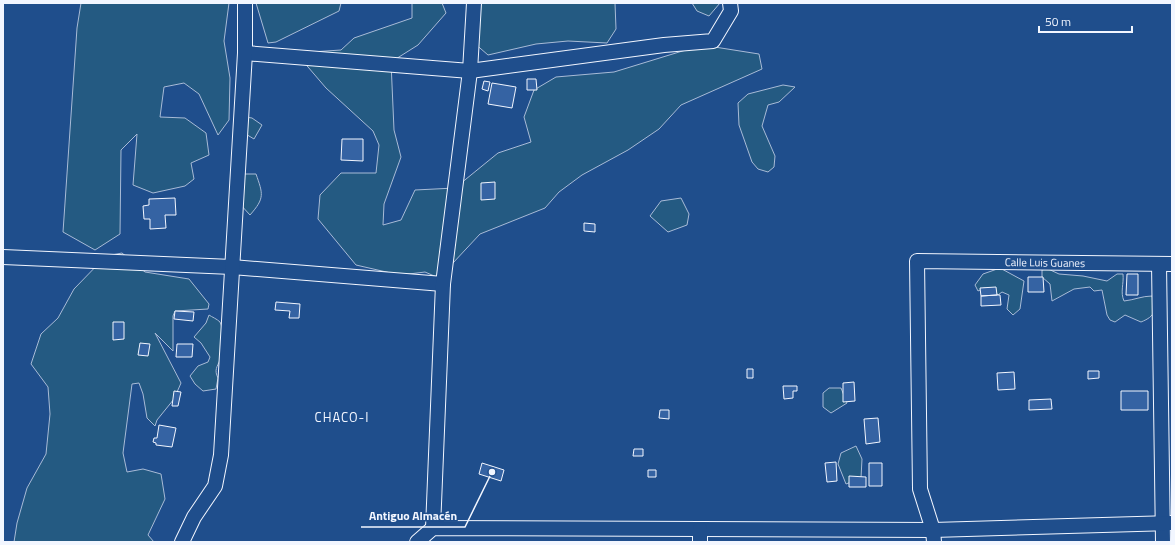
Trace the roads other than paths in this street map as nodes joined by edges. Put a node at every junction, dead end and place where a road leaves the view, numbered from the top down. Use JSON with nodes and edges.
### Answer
{"nodes":[{"id":1,"x":245,"y":3,"type":"edge"},
{"id":2,"x":474,"y":3,"type":"edge"},
{"id":3,"x":730,"y":3,"type":"edge"},
{"id":4,"x":245,"y":53,"type":"junction"},
{"id":5,"x":470,"y":71,"type":"junction"},
{"id":6,"x":3,"y":257,"type":"edge"},
{"id":7,"x":1166,"y":264,"type":"edge"},
{"id":8,"x":232,"y":267,"type":"junction"},
{"id":9,"x":443,"y":284,"type":"junction"},
{"id":10,"x":1167,"y":523,"type":"edge"},
{"id":11,"x":433,"y":528,"type":"junction"},
{"id":12,"x":700,"y":536,"type":"edge"},
{"id":13,"x":933,"y":536,"type":"edge"},
{"id":14,"x":182,"y":542,"type":"edge"},
{"id":15,"x":417,"y":542,"type":"edge"},
{"id":16,"x":1163,"y":542,"type":"edge"}],
"edges":[{"from":1,"to":4,"type":"street"},
{"from":2,"to":5,"type":"street"},
{"from":3,"to":5,"type":"street"},
{"from":4,"to":5,"type":"street"},
{"from":4,"to":8,"type":"street"},
{"from":5,"to":9,"type":"street"},
{"from":6,"to":8,"type":"street"},
{"from":7,"to":10,"type":"street"},
{"from":7,"to":13,"type":"street","name":"Calle Luis Guanes"},
{"from":8,"to":9,"type":"street"},
{"from":8,"to":14,"type":"street"},
{"from":9,"to":11,"type":"street"},
{"from":10,"to":13,"type":"street"},
{"from":10,"to":16,"type":"street"},
{"from":11,"to":12,"type":"street"},
{"from":11,"to":15,"type":"street"},
{"from":12,"to":13,"type":"street"}]}
